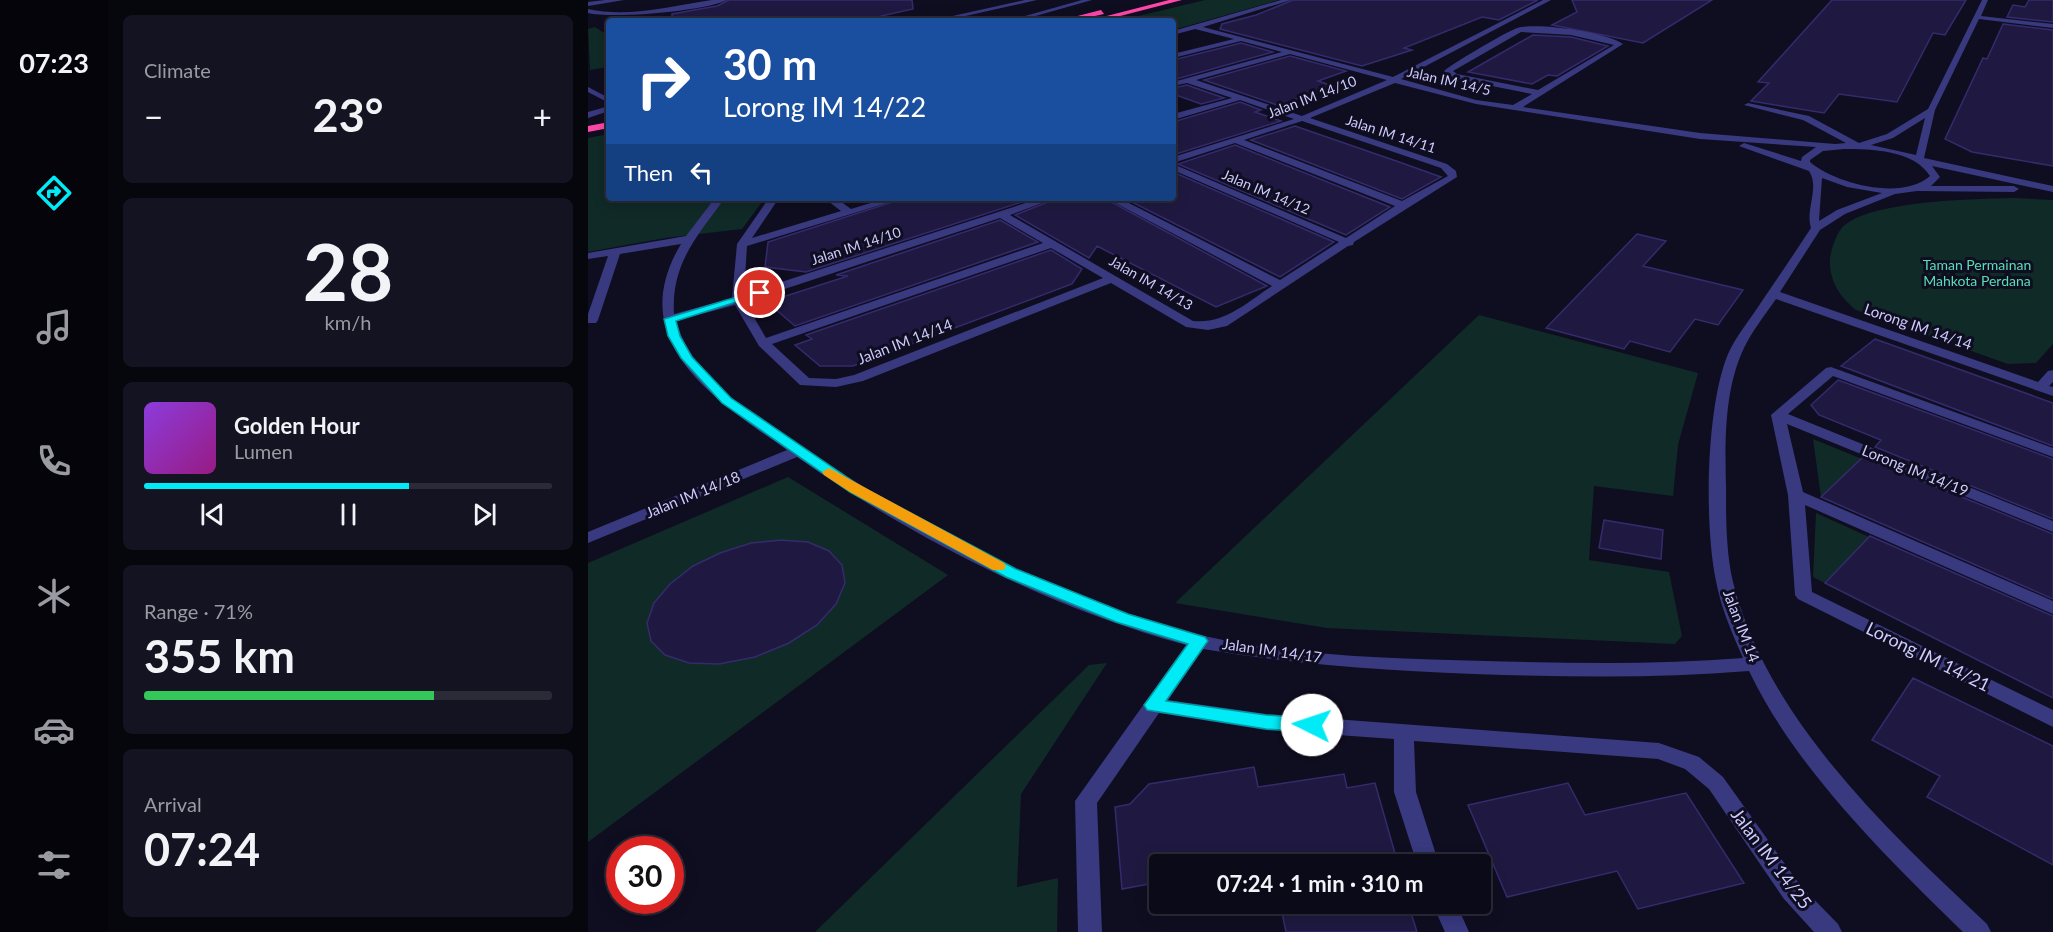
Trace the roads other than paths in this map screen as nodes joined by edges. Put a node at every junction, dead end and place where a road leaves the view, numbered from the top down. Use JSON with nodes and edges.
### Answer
{"nodes":[{"id":1,"x":621,"y":0,"type":"edge"},
{"id":2,"x":724,"y":0,"type":"edge"},
{"id":3,"x":1034,"y":0,"type":"edge"},
{"id":4,"x":1089,"y":0,"type":"edge"},
{"id":5,"x":1149,"y":0,"type":"edge"},
{"id":6,"x":1178,"y":0,"type":"edge"},
{"id":7,"x":1288,"y":0,"type":"edge"},
{"id":8,"x":1535,"y":0,"type":"edge"},
{"id":9,"x":1985,"y":0,"type":"edge"},
{"id":10,"x":1547,"y":1,"type":"edge"},
{"id":11,"x":588,"y":4,"type":"edge"},
{"id":12,"x":588,"y":11,"type":"edge"},
{"id":13,"x":597,"y":13,"type":"junction"},
{"id":14,"x":588,"y":16,"type":"edge"},
{"id":15,"x":1976,"y":17,"type":"junction"},
{"id":16,"x":947,"y":18,"type":"edge"},
{"id":17,"x":1021,"y":18,"type":"edge"},
{"id":18,"x":1074,"y":18,"type":"edge"},
{"id":19,"x":1103,"y":18,"type":"edge"},
{"id":20,"x":2053,"y":26,"type":"edge"},
{"id":21,"x":1197,"y":27,"type":"junction"},
{"id":22,"x":1176,"y":32,"type":"edge"},
{"id":23,"x":1240,"y":39,"type":"junction"},
{"id":24,"x":1287,"y":53,"type":"junction"},
{"id":25,"x":1176,"y":55,"type":"edge"},
{"id":26,"x":1187,"y":80,"type":"junction"},
{"id":27,"x":1392,"y":81,"type":"junction"},
{"id":28,"x":1176,"y":83,"type":"edge"},
{"id":29,"x":588,"y":89,"type":"edge"},
{"id":30,"x":1539,"y":93,"type":"junction"},
{"id":31,"x":1239,"y":98,"type":"junction"},
{"id":32,"x":606,"y":99,"type":"edge"},
{"id":33,"x":1748,"y":105,"type":"dead end"},
{"id":34,"x":1514,"y":108,"type":"junction"},
{"id":35,"x":606,"y":109,"type":"edge"},
{"id":36,"x":1932,"y":110,"type":"junction"},
{"id":37,"x":588,"y":115,"type":"edge"},
{"id":38,"x":1176,"y":116,"type":"edge"},
{"id":39,"x":606,"y":117,"type":"edge"},
{"id":40,"x":1301,"y":119,"type":"junction"},
{"id":41,"x":588,"y":120,"type":"edge"},
{"id":42,"x":606,"y":126,"type":"edge"},
{"id":43,"x":588,"y":129,"type":"edge"},
{"id":44,"x":1700,"y":136,"type":"junction"},
{"id":45,"x":1236,"y":140,"type":"junction"},
{"id":46,"x":1858,"y":146,"type":"junction"},
{"id":47,"x":1832,"y":147,"type":"junction"},
{"id":48,"x":1176,"y":159,"type":"edge"},
{"id":49,"x":1918,"y":160,"type":"junction"},
{"id":50,"x":1176,"y":168,"type":"edge"},
{"id":51,"x":1813,"y":171,"type":"junction"},
{"id":52,"x":1902,"y":190,"type":"junction"},
{"id":53,"x":2053,"y":190,"type":"edge"},
{"id":54,"x":718,"y":201,"type":"edge"},
{"id":55,"x":772,"y":201,"type":"edge"},
{"id":56,"x":833,"y":201,"type":"edge"},
{"id":57,"x":888,"y":201,"type":"edge"},
{"id":58,"x":1041,"y":201,"type":"edge"},
{"id":59,"x":1117,"y":201,"type":"edge"},
{"id":60,"x":1403,"y":205,"type":"junction"},
{"id":61,"x":849,"y":212,"type":"junction"},
{"id":62,"x":1000,"y":214,"type":"junction"},
{"id":63,"x":1816,"y":228,"type":"junction"},
{"id":64,"x":690,"y":238,"type":"junction"},
{"id":65,"x":1349,"y":243,"type":"junction"},
{"id":66,"x":742,"y":244,"type":"junction"},
{"id":67,"x":1051,"y":244,"type":"junction"},
{"id":68,"x":615,"y":251,"type":"junction"},
{"id":69,"x":588,"y":256,"type":"edge"},
{"id":70,"x":1114,"y":278,"type":"junction"},
{"id":71,"x":1280,"y":285,"type":"junction"},
{"id":72,"x":1773,"y":294,"type":"junction"},
{"id":73,"x":738,"y":300,"type":"junction"},
{"id":74,"x":670,"y":319,"type":"junction"},
{"id":75,"x":592,"y":320,"type":"dead end"},
{"id":76,"x":763,"y":343,"type":"junction"},
{"id":77,"x":2053,"y":374,"type":"edge"},
{"id":78,"x":2047,"y":390,"type":"edge"},
{"id":79,"x":1778,"y":415,"type":"junction"},
{"id":80,"x":798,"y":451,"type":"junction"},
{"id":81,"x":2053,"y":453,"type":"edge"},
{"id":82,"x":1796,"y":495,"type":"junction"},
{"id":83,"x":2053,"y":527,"type":"edge"},
{"id":84,"x":588,"y":538,"type":"edge"},
{"id":85,"x":2053,"y":608,"type":"edge"},
{"id":86,"x":1199,"y":641,"type":"junction"},
{"id":87,"x":1755,"y":664,"type":"junction"},
{"id":88,"x":1153,"y":705,"type":"junction"},
{"id":89,"x":2053,"y":719,"type":"edge"},
{"id":90,"x":1404,"y":731,"type":"junction"},
{"id":91,"x":1425,"y":854,"type":"edge"},
{"id":92,"x":1449,"y":914,"type":"edge"},
{"id":93,"x":1090,"y":932,"type":"edge"},
{"id":94,"x":1457,"y":932,"type":"edge"},
{"id":95,"x":1830,"y":932,"type":"edge"},
{"id":96,"x":1979,"y":932,"type":"edge"}],
"edges":[{"from":1,"to":11,"type":"street"},
{"from":2,"to":13,"type":"street"},
{"from":3,"to":16,"type":"street"},
{"from":4,"to":17,"type":"street"},
{"from":5,"to":18,"type":"highway"},
{"from":6,"to":19,"type":"highway"},
{"from":7,"to":21,"type":"street"},
{"from":8,"to":10,"type":"street"},
{"from":9,"to":15,"type":"street"},
{"from":10,"to":27,"type":"street","name":"Jalan IM 14/10"},
{"from":12,"to":13,"type":"street"},
{"from":13,"to":14,"type":"street"},
{"from":15,"to":20,"type":"street"},
{"from":15,"to":36,"type":"street"},
{"from":21,"to":22,"type":"street"},
{"from":21,"to":23,"type":"street","name":"Jalan IM 14/5"},
{"from":23,"to":24,"type":"street","name":"Jalan IM 14/5"},
{"from":23,"to":25,"type":"street"},
{"from":24,"to":26,"type":"street"},
{"from":24,"to":27,"type":"street","name":"Jalan IM 14/5"},
{"from":26,"to":28,"type":"street"},
{"from":26,"to":31,"type":"street"},
{"from":27,"to":34,"type":"street","name":"Jalan IM 14/5"},
{"from":27,"to":40,"type":"street","name":"Jalan IM 14/10"},
{"from":29,"to":32,"type":"street"},
{"from":30,"to":30,"type":"street"},
{"from":30,"to":34,"type":"street"},
{"from":31,"to":38,"type":"street"},
{"from":31,"to":40,"type":"street"},
{"from":33,"to":46,"type":"street"},
{"from":34,"to":44,"type":"street","name":"Jalan IM 14/5"},
{"from":35,"to":37,"type":"street"},
{"from":36,"to":46,"type":"street"},
{"from":36,"to":49,"type":"street"},
{"from":39,"to":41,"type":"highway"},
{"from":40,"to":45,"type":"street","name":"Jalan IM 14/10"},
{"from":40,"to":60,"type":"street","name":"Jalan IM 14/11"},
{"from":42,"to":43,"type":"highway"},
{"from":44,"to":47,"type":"street"},
{"from":44,"to":51,"type":"street"},
{"from":45,"to":48,"type":"street","name":"Jalan IM 14/10"},
{"from":45,"to":60,"type":"street"},
{"from":46,"to":47,"type":"street"},
{"from":46,"to":49,"type":"street"},
{"from":47,"to":51,"type":"street"},
{"from":49,"to":52,"type":"street"},
{"from":49,"to":53,"type":"street"},
{"from":50,"to":65,"type":"street","name":"Jalan IM 14/12"},
{"from":51,"to":52,"type":"street"},
{"from":51,"to":63,"type":"street"},
{"from":52,"to":53,"type":"street"},
{"from":52,"to":63,"type":"street"},
{"from":54,"to":64,"type":"street","name":"Jalan IM 14/17"},
{"from":55,"to":66,"type":"street"},
{"from":56,"to":61,"type":"street"},
{"from":57,"to":61,"type":"street"},
{"from":58,"to":62,"type":"street","name":"Jalan IM 14/10"},
{"from":59,"to":71,"type":"street"},
{"from":60,"to":65,"type":"street","name":"Jalan IM 14/11"},
{"from":61,"to":66,"type":"street"},
{"from":62,"to":67,"type":"street","name":"Jalan IM 14/13"},
{"from":62,"to":73,"type":"street","name":"Jalan IM 14/10"},
{"from":63,"to":72,"type":"street","name":"Jalan IM 14"},
{"from":64,"to":68,"type":"street"},
{"from":64,"to":74,"type":"street","name":"Jalan IM 14/17"},
{"from":65,"to":71,"type":"street","name":"Jalan IM 14/13"},
{"from":66,"to":73,"type":"street"},
{"from":67,"to":70,"type":"street","name":"Jalan IM 14/13"},
{"from":67,"to":76,"type":"street"},
{"from":68,"to":69,"type":"street"},
{"from":68,"to":75,"type":"street"},
{"from":70,"to":71,"type":"street","name":"Jalan IM 14/13"},
{"from":70,"to":76,"type":"street","name":"Jalan IM 14/14"},
{"from":72,"to":78,"type":"street","name":"Lorong IM 14/14"},
{"from":72,"to":87,"type":"street","name":"Jalan IM 14"},
{"from":73,"to":74,"type":"street","name":"Jalan IM 14/10"},
{"from":73,"to":76,"type":"street","name":"Jalan IM 14/14"},
{"from":74,"to":80,"type":"street","name":"Jalan IM 14/17"},
{"from":77,"to":78,"type":"street"},
{"from":79,"to":81,"type":"street"},
{"from":79,"to":82,"type":"street"},
{"from":79,"to":83,"type":"street","name":"Lorong IM 14/19"},
{"from":80,"to":84,"type":"street","name":"Jalan IM 14/18"},
{"from":80,"to":86,"type":"street","name":"Jalan IM 14/17"},
{"from":82,"to":85,"type":"street"},
{"from":82,"to":89,"type":"street","name":"Lorong IM 14/21"},
{"from":86,"to":87,"type":"street","name":"Jalan IM 14/17"},
{"from":86,"to":88,"type":"street"},
{"from":87,"to":96,"type":"street","name":"Jalan IM 14"},
{"from":88,"to":90,"type":"street","name":"Jalan IM 14/25"},
{"from":88,"to":93,"type":"street"},
{"from":90,"to":91,"type":"street"},
{"from":90,"to":95,"type":"street","name":"Jalan IM 14/25"},
{"from":92,"to":94,"type":"street"}]}
